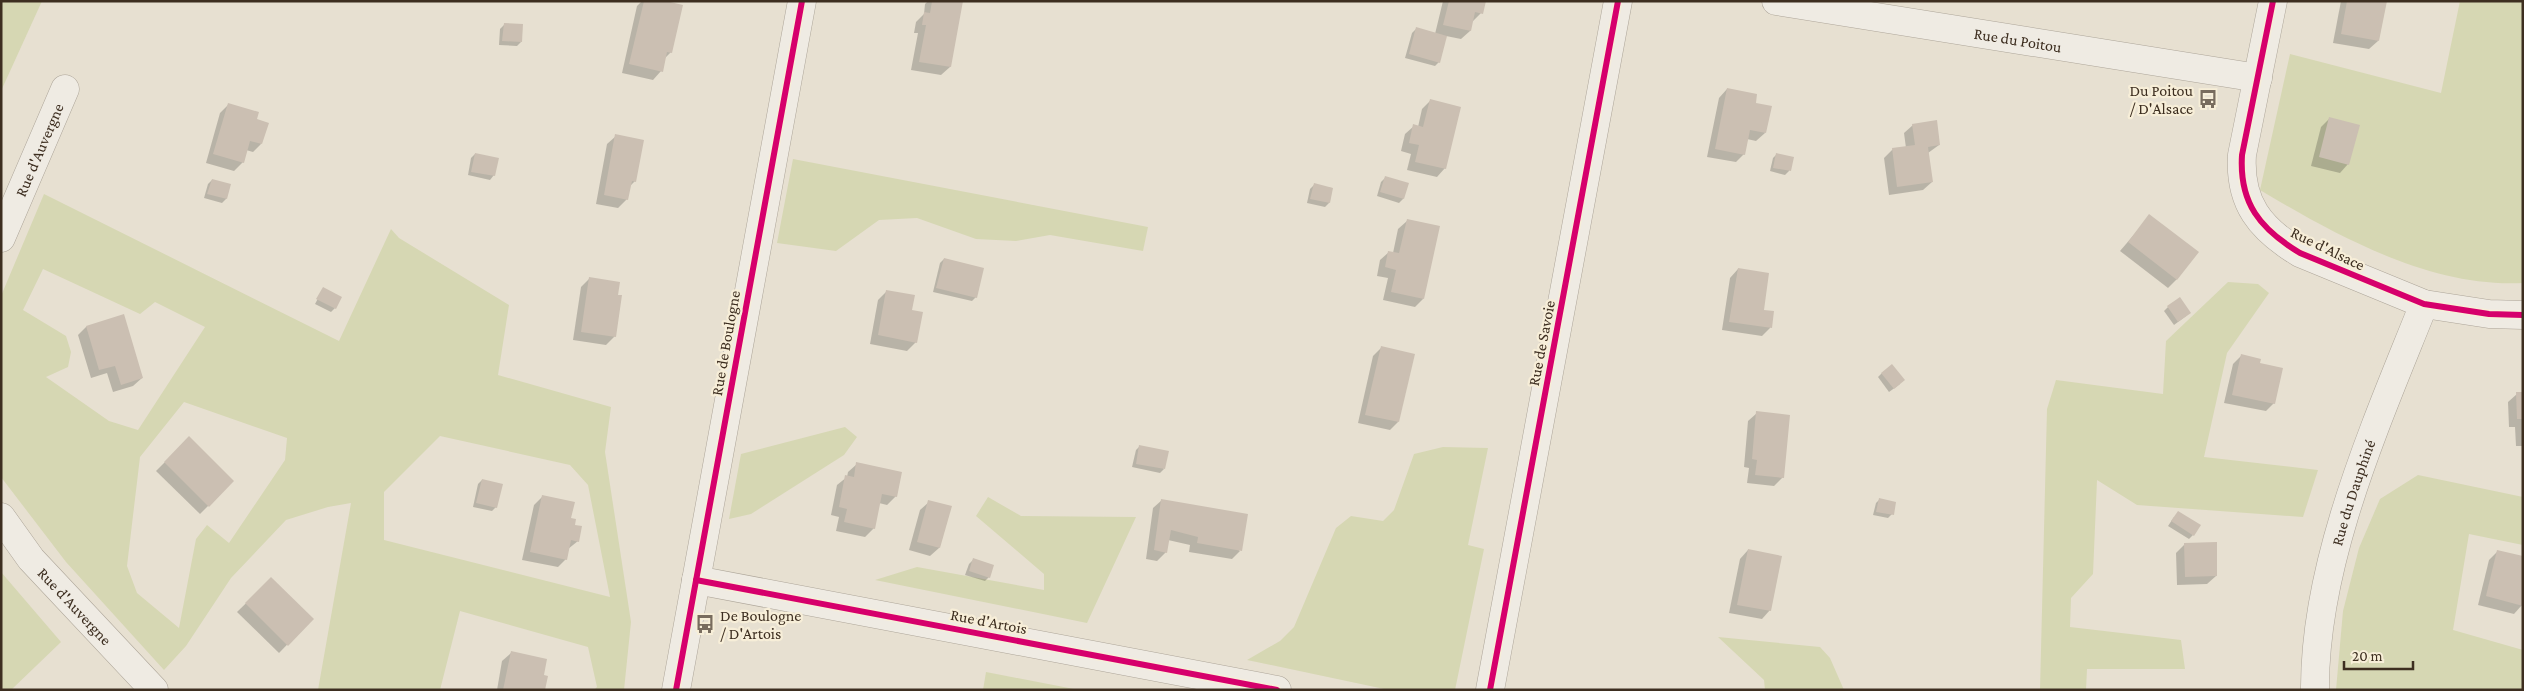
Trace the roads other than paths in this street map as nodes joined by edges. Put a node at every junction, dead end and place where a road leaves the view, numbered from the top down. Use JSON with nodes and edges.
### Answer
{"nodes":[{"id":1,"x":802,"y":1,"type":"edge"},
{"id":2,"x":1618,"y":1,"type":"edge"},
{"id":3,"x":1776,"y":1,"type":"edge"},
{"id":4,"x":2273,"y":1,"type":"edge"},
{"id":5,"x":2258,"y":78,"type":"junction"},
{"id":6,"x":65,"y":89,"type":"dead end"},
{"id":7,"x":1,"y":238,"type":"edge"},
{"id":8,"x":2424,"y":304,"type":"junction"},
{"id":9,"x":2523,"y":314,"type":"edge"},
{"id":10,"x":1,"y":517,"type":"edge"},
{"id":11,"x":696,"y":580,"type":"junction"},
{"id":12,"x":154,"y":690,"type":"edge"},
{"id":13,"x":676,"y":690,"type":"edge"},
{"id":14,"x":1277,"y":690,"type":"edge"},
{"id":15,"x":1490,"y":690,"type":"edge"},
{"id":16,"x":2315,"y":690,"type":"edge"}],
"edges":[{"from":1,"to":11,"type":"street","name":"Rue de Boulogne"},
{"from":2,"to":15,"type":"street","name":"Rue de Savoie"},
{"from":3,"to":5,"type":"street","name":"Rue du Poitou"},
{"from":4,"to":5,"type":"street","name":"Rue d'Alsace"},
{"from":5,"to":8,"type":"street","name":"Rue d'Alsace"},
{"from":6,"to":7,"type":"street","name":"Rue d'Auvergne"},
{"from":8,"to":9,"type":"street","name":"Rue d'Alsace"},
{"from":8,"to":16,"type":"street","name":"Rue du Dauphiné"},
{"from":10,"to":12,"type":"street","name":"Rue d'Auvergne"},
{"from":11,"to":13,"type":"street","name":"Rue de Boulogne"},
{"from":11,"to":14,"type":"street","name":"Rue d'Artois"}]}
